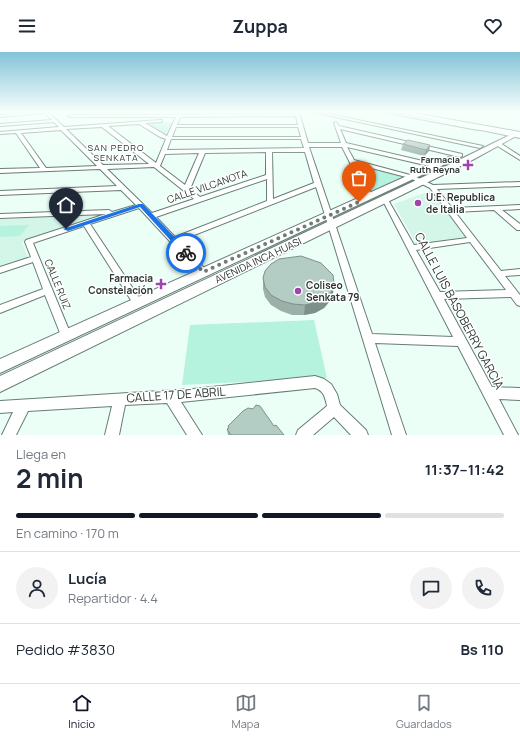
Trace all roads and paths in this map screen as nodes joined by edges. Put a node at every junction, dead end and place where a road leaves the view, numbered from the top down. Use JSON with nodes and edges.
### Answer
{"nodes":[{"id":1,"x":29,"y":130,"type":"edge"},
{"id":2,"x":63,"y":130,"type":"edge"},
{"id":3,"x":110,"y":130,"type":"edge"},
{"id":4,"x":152,"y":130,"type":"edge"},
{"id":5,"x":173,"y":130,"type":"edge"},
{"id":6,"x":232,"y":130,"type":"edge"},
{"id":7,"x":301,"y":130,"type":"edge"},
{"id":8,"x":339,"y":130,"type":"edge"},
{"id":9,"x":350,"y":130,"type":"edge"},
{"id":10,"x":405,"y":130,"type":"joint"},
{"id":11,"x":464,"y":130,"type":"edge"},
{"id":12,"x":471,"y":130,"type":"edge"},
{"id":13,"x":478,"y":130,"type":"edge"},
{"id":14,"x":17,"y":131,"type":"junction"},
{"id":15,"x":0,"y":133,"type":"edge"},
{"id":16,"x":170,"y":138,"type":"junction"},
{"id":17,"x":231,"y":138,"type":"junction"},
{"id":18,"x":302,"y":138,"type":"junction"},
{"id":19,"x":504,"y":138,"type":"edge"},
{"id":20,"x":394,"y":140,"type":"junction"},
{"id":21,"x":344,"y":145,"type":"junction"},
{"id":22,"x":306,"y":148,"type":"junction"},
{"id":23,"x":229,"y":151,"type":"junction"},
{"id":24,"x":268,"y":151,"type":"junction"},
{"id":25,"x":164,"y":152,"type":"junction"},
{"id":26,"x":203,"y":152,"type":"junction"},
{"id":27,"x":460,"y":155,"type":"junction"},
{"id":28,"x":520,"y":158,"type":"edge"},
{"id":29,"x":353,"y":161,"type":"junction"},
{"id":30,"x":158,"y":165,"type":"junction"},
{"id":31,"x":438,"y":166,"type":"junction"},
{"id":32,"x":103,"y":168,"type":"junction"},
{"id":33,"x":45,"y":170,"type":"junction"},
{"id":34,"x":0,"y":171,"type":"edge"},
{"id":35,"x":268,"y":176,"type":"junction"},
{"id":36,"x":412,"y":177,"type":"junction"},
{"id":37,"x":520,"y":177,"type":"edge"},
{"id":38,"x":316,"y":184,"type":"junction"},
{"id":39,"x":428,"y":184,"type":"junction"},
{"id":40,"x":506,"y":184,"type":"junction"},
{"id":41,"x":520,"y":184,"type":"edge"},
{"id":42,"x":123,"y":188,"type":"junction"},
{"id":43,"x":188,"y":188,"type":"junction"},
{"id":44,"x":0,"y":192,"type":"edge"},
{"id":45,"x":370,"y":197,"type":"junction"},
{"id":46,"x":385,"y":199,"type":"junction"},
{"id":47,"x":200,"y":200,"type":"junction"},
{"id":48,"x":270,"y":202,"type":"junction"},
{"id":49,"x":141,"y":205,"type":"junction"},
{"id":50,"x":520,"y":207,"type":"edge"},
{"id":51,"x":496,"y":208,"type":"junction"},
{"id":52,"x":450,"y":210,"type":"junction"},
{"id":53,"x":118,"y":212,"type":"junction"},
{"id":54,"x":0,"y":216,"type":"edge"},
{"id":55,"x":152,"y":216,"type":"junction"},
{"id":56,"x":331,"y":220,"type":"junction"},
{"id":57,"x":85,"y":223,"type":"junction"},
{"id":58,"x":520,"y":228,"type":"edge"},
{"id":59,"x":473,"y":239,"type":"junction"},
{"id":60,"x":175,"y":240,"type":"junction"},
{"id":61,"x":411,"y":248,"type":"junction"},
{"id":62,"x":36,"y":258,"type":"junction"},
{"id":63,"x":231,"y":260,"type":"junction"},
{"id":64,"x":242,"y":268,"type":"junction"},
{"id":65,"x":0,"y":270,"type":"edge"},
{"id":66,"x":203,"y":272,"type":"junction"},
{"id":67,"x":520,"y":272,"type":"edge"},
{"id":68,"x":499,"y":274,"type":"junction"},
{"id":69,"x":166,"y":289,"type":"junction"},
{"id":70,"x":49,"y":290,"type":"junction"},
{"id":71,"x":514,"y":293,"type":"junction"},
{"id":72,"x":437,"y":296,"type":"junction"},
{"id":73,"x":174,"y":300,"type":"junction"},
{"id":74,"x":137,"y":302,"type":"junction"},
{"id":75,"x":520,"y":302,"type":"edge"},
{"id":76,"x":0,"y":309,"type":"edge"},
{"id":77,"x":66,"y":335,"type":"junction"},
{"id":78,"x":368,"y":338,"type":"junction"},
{"id":79,"x":461,"y":342,"type":"junction"},
{"id":80,"x":0,"y":366,"type":"edge"},
{"id":81,"x":0,"y":384,"type":"edge"},
{"id":82,"x":488,"y":393,"type":"junction"},
{"id":83,"x":520,"y":394,"type":"edge"},
{"id":84,"x":170,"y":396,"type":"junction"},
{"id":85,"x":120,"y":399,"type":"junction"},
{"id":86,"x":24,"y":405,"type":"junction"},
{"id":87,"x":0,"y":407,"type":"edge"},
{"id":88,"x":334,"y":408,"type":"junction"},
{"id":89,"x":9,"y":435,"type":"edge"},
{"id":90,"x":112,"y":435,"type":"edge"},
{"id":91,"x":195,"y":435,"type":"edge"},
{"id":92,"x":303,"y":435,"type":"edge"},
{"id":93,"x":361,"y":435,"type":"edge"},
{"id":94,"x":399,"y":435,"type":"edge"},
{"id":95,"x":511,"y":435,"type":"edge"}],
"edges":[{"from":1,"to":14,"type":"street"},
{"from":2,"to":32,"type":"street"},
{"from":3,"to":30,"type":"street"},
{"from":4,"to":16,"type":"street"},
{"from":5,"to":16,"type":"street"},
{"from":6,"to":17,"type":"street"},
{"from":7,"to":18,"type":"street"},
{"from":8,"to":21,"type":"street"},
{"from":9,"to":20,"type":"street"},
{"from":10,"to":19,"type":"street"},
{"from":10,"to":20,"type":"street"},
{"from":11,"to":19,"type":"street"},
{"from":12,"to":19,"type":"highway"},
{"from":13,"to":19,"type":"highway"},
{"from":14,"to":15,"type":"street"},
{"from":14,"to":33,"type":"street"},
{"from":16,"to":17,"type":"street"},
{"from":16,"to":25,"type":"street"},
{"from":17,"to":18,"type":"street"},
{"from":17,"to":23,"type":"street"},
{"from":18,"to":22,"type":"street"},
{"from":19,"to":27,"type":"street","name":"AVENIDA INCA HUASI"},
{"from":19,"to":28,"type":"street"},
{"from":19,"to":39,"type":"street","name":"AVENIDA INCA HUASI"},
{"from":20,"to":27,"type":"street"},
{"from":21,"to":22,"type":"street"},
{"from":21,"to":29,"type":"street"},
{"from":21,"to":31,"type":"street"},
{"from":22,"to":24,"type":"street"},
{"from":22,"to":38,"type":"street"},
{"from":23,"to":24,"type":"street"},
{"from":23,"to":26,"type":"street"},
{"from":24,"to":35,"type":"street"},
{"from":25,"to":26,"type":"street"},
{"from":25,"to":30,"type":"street"},
{"from":26,"to":43,"type":"street"},
{"from":27,"to":31,"type":"street","name":"AVENIDA INCA HUASI"},
{"from":29,"to":36,"type":"street"},
{"from":29,"to":45,"type":"street"},
{"from":30,"to":32,"type":"street"},
{"from":30,"to":43,"type":"street"},
{"from":31,"to":36,"type":"street","name":"AVENIDA INCA HUASI"},
{"from":32,"to":33,"type":"street"},
{"from":32,"to":42,"type":"street"},
{"from":33,"to":34,"type":"street"},
{"from":35,"to":47,"type":"street","name":"CALLE VILCANOTA"},
{"from":35,"to":48,"type":"street"},
{"from":36,"to":39,"type":"street"},
{"from":36,"to":45,"type":"street","name":"AVENIDA INCA HUASI"},
{"from":37,"to":40,"type":"street"},
{"from":38,"to":48,"type":"street"},
{"from":38,"to":56,"type":"street"},
{"from":39,"to":40,"type":"street"},
{"from":39,"to":46,"type":"street","name":"AVENIDA INCA HUASI"},
{"from":39,"to":52,"type":"street"},
{"from":40,"to":41,"type":"street"},
{"from":42,"to":44,"type":"street"},
{"from":42,"to":49,"type":"street"},
{"from":43,"to":47,"type":"street"},
{"from":45,"to":56,"type":"street","name":"AVENIDA INCA HUASI"},
{"from":46,"to":56,"type":"street","name":"AVENIDA INCA HUASI"},
{"from":46,"to":61,"type":"street","name":"CALLE LUIS BASOBERRY GARCÍA"},
{"from":47,"to":55,"type":"street","name":"CALLE VILCANOTA"},
{"from":48,"to":60,"type":"street"},
{"from":49,"to":53,"type":"street"},
{"from":49,"to":55,"type":"street"},
{"from":50,"to":51,"type":"street"},
{"from":51,"to":52,"type":"street"},
{"from":51,"to":58,"type":"street"},
{"from":52,"to":59,"type":"street"},
{"from":53,"to":54,"type":"street"},
{"from":53,"to":57,"type":"street"},
{"from":55,"to":60,"type":"street"},
{"from":56,"to":63,"type":"street","name":"AVENIDA INCA HUASI"},
{"from":56,"to":64,"type":"street","name":"AVENIDA INCA HUASI"},
{"from":56,"to":78,"type":"street"},
{"from":57,"to":62,"type":"street","name":"CALLE RUIZ"},
{"from":57,"to":74,"type":"street"},
{"from":59,"to":61,"type":"street"},
{"from":59,"to":68,"type":"street"},
{"from":60,"to":66,"type":"street"},
{"from":61,"to":72,"type":"street","name":"CALLE LUIS BASOBERRY GARCÍA"},
{"from":62,"to":65,"type":"street"},
{"from":62,"to":70,"type":"street","name":"CALLE RUIZ"},
{"from":63,"to":64,"type":"street"},
{"from":63,"to":66,"type":"street","name":"AVENIDA INCA HUASI"},
{"from":64,"to":73,"type":"street","name":"AVENIDA INCA HUASI"},
{"from":66,"to":69,"type":"street","name":"AVENIDA INCA HUASI"},
{"from":67,"to":68,"type":"street"},
{"from":68,"to":71,"type":"street"},
{"from":69,"to":73,"type":"street"},
{"from":69,"to":74,"type":"street","name":"AVENIDA INCA HUASI"},
{"from":70,"to":76,"type":"street"},
{"from":70,"to":77,"type":"street","name":"CALLE RUIZ"},
{"from":71,"to":72,"type":"street"},
{"from":71,"to":75,"type":"street"},
{"from":72,"to":79,"type":"street","name":"CALLE LUIS BASOBERRY GARCÍA"},
{"from":73,"to":81,"type":"street","name":"AVENIDA INCA HUASI"},
{"from":74,"to":77,"type":"street","name":"AVENIDA INCA HUASI"},
{"from":77,"to":80,"type":"street","name":"AVENIDA INCA HUASI"},
{"from":78,"to":79,"type":"street"},
{"from":78,"to":94,"type":"street"},
{"from":79,"to":82,"type":"street","name":"CALLE LUIS BASOBERRY GARCÍA"},
{"from":82,"to":83,"type":"street"},
{"from":82,"to":95,"type":"street","name":"CALLE LUIS BASOBERRY GARCÍA"},
{"from":84,"to":85,"type":"street","name":"CALLE 17 DE ABRIL"},
{"from":84,"to":88,"type":"street","name":"CALLE 17 DE ABRIL"},
{"from":84,"to":91,"type":"street"},
{"from":85,"to":86,"type":"street","name":"CALLE 17 DE ABRIL"},
{"from":85,"to":90,"type":"street"},
{"from":86,"to":87,"type":"street","name":"CALLE 17 DE ABRIL"},
{"from":86,"to":89,"type":"street"},
{"from":88,"to":92,"type":"street"},
{"from":88,"to":93,"type":"street"}]}
